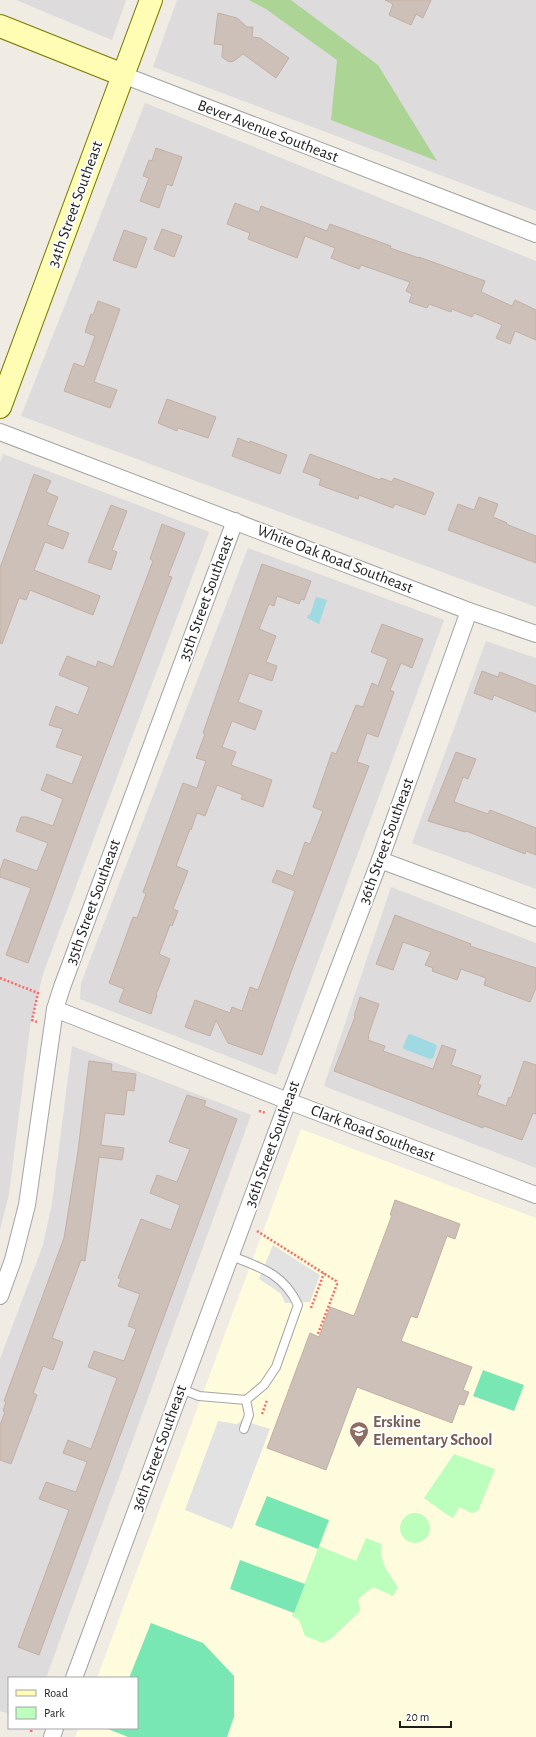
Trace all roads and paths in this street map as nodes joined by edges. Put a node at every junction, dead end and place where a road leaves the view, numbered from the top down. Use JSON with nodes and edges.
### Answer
{"nodes":[{"id":1,"x":151,"y":0,"type":"edge"},
{"id":2,"x":0,"y":26,"type":"edge"},
{"id":3,"x":123,"y":75,"type":"junction"},
{"id":4,"x":536,"y":234,"type":"edge"},
{"id":5,"x":0,"y":407,"type":"edge"},
{"id":6,"x":0,"y":432,"type":"edge"},
{"id":7,"x":235,"y":521,"type":"junction"},
{"id":8,"x":470,"y":610,"type":"junction"},
{"id":9,"x":536,"y":634,"type":"edge"},
{"id":10,"x":380,"y":860,"type":"junction"},
{"id":11,"x":536,"y":918,"type":"edge"},
{"id":12,"x":0,"y":978,"type":"edge"},
{"id":13,"x":55,"y":1009,"type":"junction"},
{"id":14,"x":39,"y":1022,"type":"dead end"},
{"id":15,"x":288,"y":1101,"type":"junction"},
{"id":16,"x":259,"y":1111,"type":"dead end"},
{"id":17,"x":266,"y":1113,"type":"dead end"},
{"id":18,"x":536,"y":1195,"type":"edge"},
{"id":19,"x":255,"y":1230,"type":"dead end"},
{"id":20,"x":231,"y":1256,"type":"junction"},
{"id":21,"x":0,"y":1296,"type":"edge"},
{"id":22,"x":318,"y":1334,"type":"dead end"},
{"id":23,"x":181,"y":1390,"type":"junction"},
{"id":24,"x":246,"y":1400,"type":"junction"},
{"id":25,"x":244,"y":1429,"type":"dead end"},
{"id":26,"x":74,"y":1677,"type":"edge"},
{"id":27,"x":32,"y":1729,"type":"edge"},
{"id":28,"x":31,"y":1732,"type":"dead end"}],
"edges":[{"from":1,"to":3,"type":"street","name":"34th Street Southeast"},
{"from":2,"to":3,"type":"street","name":"Bever Avenue Southeast"},
{"from":3,"to":4,"type":"street","name":"Bever Avenue Southeast"},
{"from":3,"to":5,"type":"street","name":"34th Street Southeast"},
{"from":6,"to":7,"type":"street","name":"White Oak Road Southeast"},
{"from":7,"to":8,"type":"street","name":"White Oak Road Southeast"},
{"from":7,"to":13,"type":"street","name":"35th Street Southeast"},
{"from":8,"to":9,"type":"street","name":"White Oak Road Southeast"},
{"from":8,"to":10,"type":"street","name":"36th Street Southeast"},
{"from":10,"to":11,"type":"street"},
{"from":10,"to":15,"type":"street","name":"36th Street Southeast"},
{"from":12,"to":14,"type":"path"},
{"from":13,"to":15,"type":"street","name":"Clark Road Southeast"},
{"from":13,"to":21,"type":"street","name":"35th Street Southeast"},
{"from":15,"to":18,"type":"street","name":"Clark Road Southeast"},
{"from":15,"to":20,"type":"street","name":"36th Street Southeast"},
{"from":16,"to":17,"type":"path"},
{"from":19,"to":22,"type":"path"},
{"from":20,"to":23,"type":"street","name":"36th Street Southeast"},
{"from":20,"to":24,"type":"lane"},
{"from":23,"to":24,"type":"lane"},
{"from":23,"to":26,"type":"street","name":"36th Street Southeast"},
{"from":24,"to":25,"type":"lane"},
{"from":27,"to":28,"type":"path"}]}
